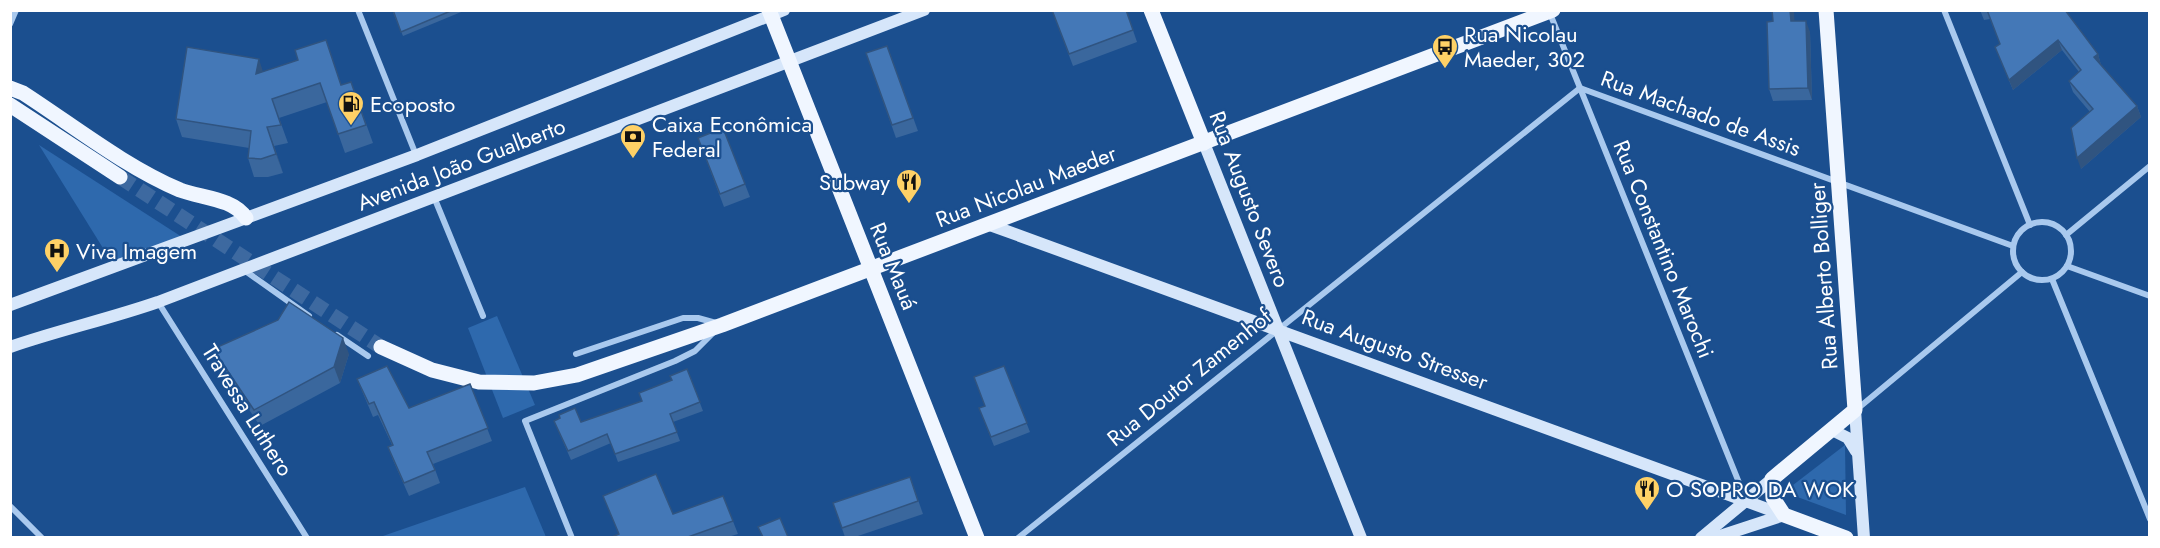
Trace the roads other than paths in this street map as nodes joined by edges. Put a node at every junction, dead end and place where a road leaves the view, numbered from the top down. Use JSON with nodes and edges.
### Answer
{"nodes":[{"id":1,"x":16,"y":10,"type":"edge"},
{"id":2,"x":358,"y":10,"type":"edge"},
{"id":3,"x":924,"y":10,"type":"edge"},
{"id":4,"x":1151,"y":10,"type":"edge"},
{"id":5,"x":1826,"y":10,"type":"edge"},
{"id":6,"x":1944,"y":10,"type":"edge"},
{"id":7,"x":1551,"y":11,"type":"edge"},
{"id":8,"x":774,"y":12,"type":"edge"},
{"id":9,"x":10,"y":24,"type":"edge"},
{"id":10,"x":789,"y":62,"type":"junction"},
{"id":11,"x":10,"y":88,"type":"edge"},
{"id":12,"x":1580,"y":88,"type":"junction"},
{"id":13,"x":10,"y":105,"type":"edge"},
{"id":14,"x":1204,"y":143,"type":"junction"},
{"id":15,"x":417,"y":155,"type":"junction"},
{"id":16,"x":2150,"y":166,"type":"edge"},
{"id":17,"x":120,"y":177,"type":"tunnel mouth"},
{"id":18,"x":1839,"y":182,"type":"junction"},
{"id":19,"x":434,"y":197,"type":"junction"},
{"id":20,"x":246,"y":218,"type":"junction"},
{"id":21,"x":990,"y":225,"type":"junction"},
{"id":22,"x":2030,"y":225,"type":"junction"},
{"id":23,"x":2066,"y":235,"type":"junction"},
{"id":24,"x":2013,"y":246,"type":"junction"},
{"id":25,"x":2067,"y":266,"type":"junction"},
{"id":26,"x":871,"y":269,"type":"junction"},
{"id":27,"x":243,"y":270,"type":"junction"},
{"id":28,"x":2022,"y":272,"type":"junction"},
{"id":29,"x":2052,"y":279,"type":"junction"},
{"id":30,"x":2150,"y":296,"type":"edge"},
{"id":31,"x":158,"y":302,"type":"junction"},
{"id":32,"x":10,"y":305,"type":"edge"},
{"id":33,"x":483,"y":316,"type":"dead end"},
{"id":34,"x":319,"y":322,"type":"edge"},
{"id":35,"x":722,"y":325,"type":"junction"},
{"id":36,"x":329,"y":329,"type":"edge"},
{"id":37,"x":1277,"y":329,"type":"junction"},
{"id":38,"x":10,"y":347,"type":"edge"},
{"id":39,"x":381,"y":347,"type":"tunnel mouth"},
{"id":40,"x":576,"y":354,"type":"dead end"},
{"id":41,"x":368,"y":356,"type":"dead end"},
{"id":42,"x":1855,"y":410,"type":"junction"},
{"id":43,"x":1832,"y":430,"type":"junction"},
{"id":44,"x":1859,"y":458,"type":"junction"},
{"id":45,"x":1772,"y":479,"type":"junction"},
{"id":46,"x":1746,"y":501,"type":"junction"},
{"id":47,"x":10,"y":506,"type":"edge"},
{"id":48,"x":1784,"y":515,"type":"junction"},
{"id":49,"x":2150,"y":519,"type":"edge"},
{"id":50,"x":42,"y":537,"type":"edge"},
{"id":51,"x":307,"y":537,"type":"edge"},
{"id":52,"x":572,"y":537,"type":"edge"},
{"id":53,"x":977,"y":537,"type":"edge"},
{"id":54,"x":1018,"y":537,"type":"edge"},
{"id":55,"x":1361,"y":537,"type":"edge"},
{"id":56,"x":1701,"y":537,"type":"edge"},
{"id":57,"x":1714,"y":537,"type":"edge"},
{"id":58,"x":1846,"y":537,"type":"edge"},
{"id":59,"x":1864,"y":537,"type":"edge"}],
"edges":[{"from":1,"to":9,"type":"street"},
{"from":2,"to":15,"type":"street"},
{"from":3,"to":10,"type":"street","name":"Avenida João Gualberto"},
{"from":4,"to":14,"type":"main road","name":"Rua Augusto Severo"},
{"from":5,"to":18,"type":"main road","name":"Rua Alberto Bolliger"},
{"from":6,"to":22,"type":"street"},
{"from":7,"to":12,"type":"street","name":"Rua Constantino Marochi"},
{"from":7,"to":14,"type":"main road","name":"Rua Nicolau Maeder"},
{"from":8,"to":10,"type":"main road","name":"Rua Mauá"},
{"from":8,"to":15,"type":"street","name":"Avenida João Gualberto"},
{"from":10,"to":19,"type":"street","name":"Avenida João Gualberto"},
{"from":10,"to":26,"type":"main road","name":"Rua Mauá"},
{"from":11,"to":20,"type":"main road"},
{"from":12,"to":18,"type":"street","name":"Rua Machado de Assis"},
{"from":12,"to":37,"type":"street","name":"Rua Doutor Zamenhof"},
{"from":12,"to":46,"type":"street","name":"Rua Constantino Marochi"},
{"from":13,"to":17,"type":"main road"},
{"from":14,"to":21,"type":"main road","name":"Rua Nicolau Maeder"},
{"from":14,"to":37,"type":"street","name":"Rua Augusto Severo"},
{"from":15,"to":20,"type":"street","name":"Avenida João Gualberto"},
{"from":16,"to":23,"type":"street"},
{"from":18,"to":24,"type":"street","name":"Rua Machado de Assis"},
{"from":18,"to":42,"type":"main road","name":"Rua Alberto Bolliger"},
{"from":19,"to":27,"type":"street","name":"Avenida João Gualberto"},
{"from":19,"to":33,"type":"street"},
{"from":20,"to":32,"type":"street","name":"Avenida João Gualberto"},
{"from":21,"to":26,"type":"main road","name":"Rua Nicolau Maeder"},
{"from":21,"to":37,"type":"street","name":"Rua Augusto Stresser"},
{"from":22,"to":23,"type":"street"},
{"from":22,"to":24,"type":"street"},
{"from":23,"to":25,"type":"street"},
{"from":24,"to":28,"type":"street"},
{"from":25,"to":29,"type":"street"},
{"from":25,"to":30,"type":"street"},
{"from":26,"to":35,"type":"main road","name":"Rua Nicolau Maeder"},
{"from":26,"to":53,"type":"main road","name":"Rua Mauá"},
{"from":27,"to":31,"type":"street","name":"Avenida João Gualberto"},
{"from":27,"to":34,"type":"street"},
{"from":28,"to":29,"type":"street"},
{"from":28,"to":42,"type":"street"},
{"from":29,"to":49,"type":"street"},
{"from":31,"to":38,"type":"street","name":"Avenida João Gualberto"},
{"from":31,"to":51,"type":"street","name":"Travessa Luthero"},
{"from":35,"to":39,"type":"main road","name":"Rua Nicolau Maeder"},
{"from":35,"to":40,"type":"street"},
{"from":35,"to":52,"type":"street"},
{"from":36,"to":41,"type":"street"},
{"from":37,"to":46,"type":"street","name":"Rua Augusto Stresser"},
{"from":37,"to":54,"type":"street","name":"Rua Doutor Zamenhof"},
{"from":37,"to":55,"type":"street","name":"Rua Augusto Severo"},
{"from":42,"to":43,"type":"main road"},
{"from":42,"to":44,"type":"street","name":"Rua Alberto Bolliger"},
{"from":43,"to":44,"type":"street"},
{"from":43,"to":45,"type":"main road"},
{"from":44,"to":59,"type":"street","name":"Rua Alberto Bolliger"},
{"from":45,"to":46,"type":"street"},
{"from":45,"to":48,"type":"main road"},
{"from":46,"to":48,"type":"street","name":"Rua Augusto Stresser"},
{"from":46,"to":56,"type":"street"},
{"from":47,"to":50,"type":"street"},
{"from":48,"to":57,"type":"street"},
{"from":48,"to":58,"type":"main road","name":"Rua Augusto Stresser"}]}
